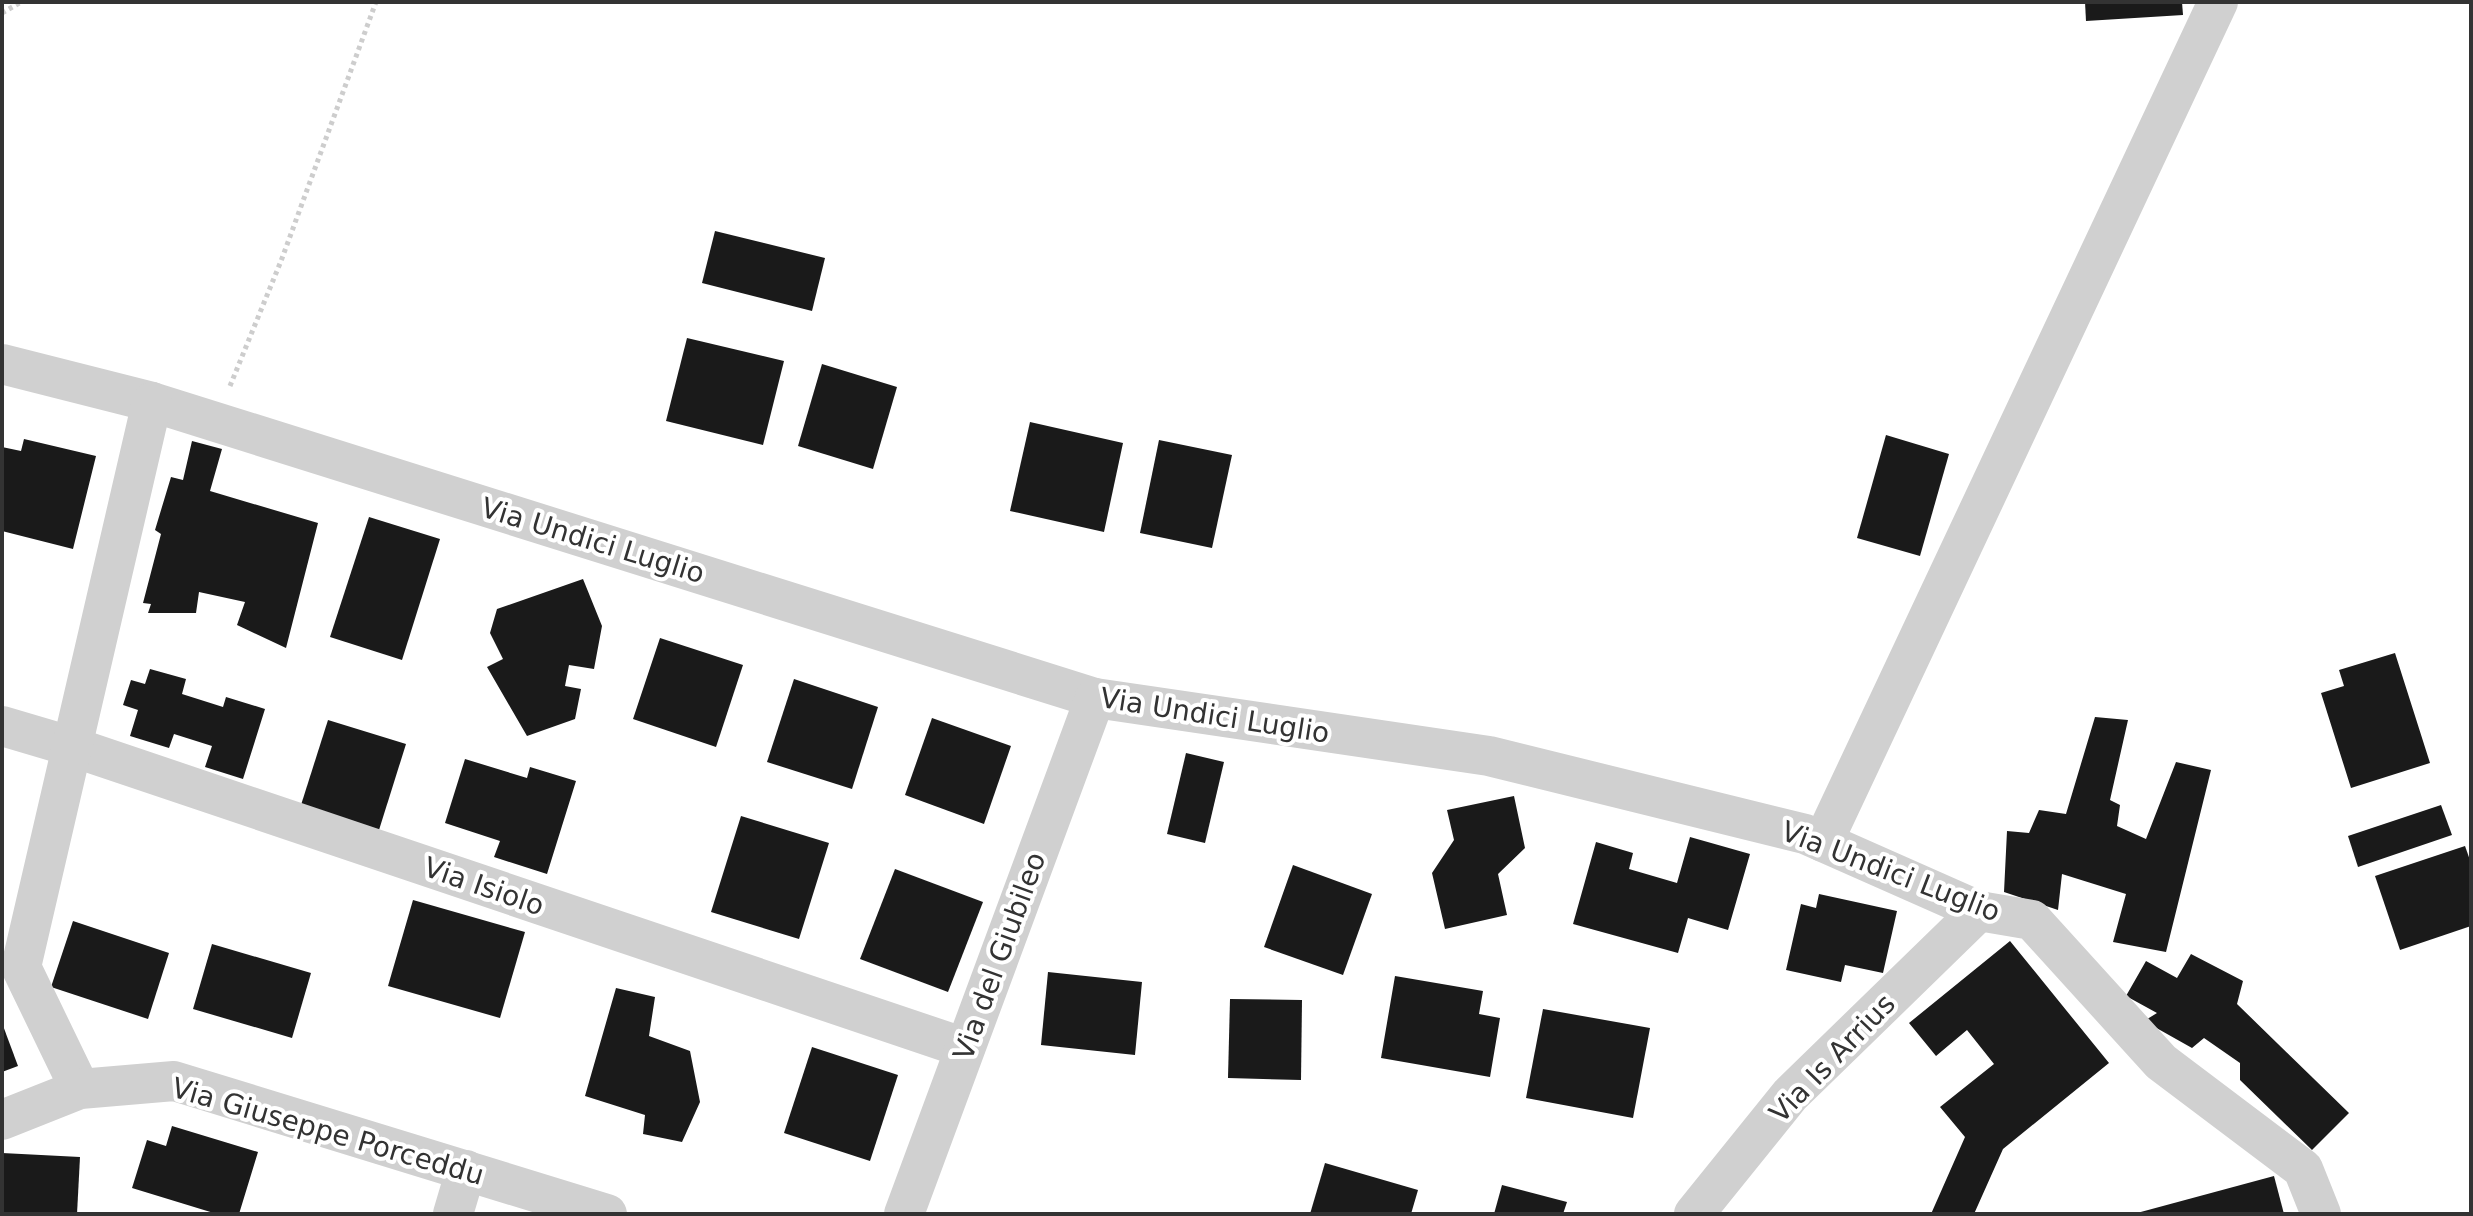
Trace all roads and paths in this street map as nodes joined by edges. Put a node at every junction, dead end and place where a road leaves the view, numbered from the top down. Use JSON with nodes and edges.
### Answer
{"nodes":[{"id":1,"x":21,"y":2,"type":"edge"},
{"id":2,"x":376,"y":2,"type":"edge"},
{"id":3,"x":2218,"y":2,"type":"edge"},
{"id":4,"x":2,"y":13,"type":"edge"},
{"id":5,"x":2,"y":364,"type":"edge"},
{"id":6,"x":152,"y":402,"type":"junction"},
{"id":7,"x":215,"y":422,"type":"junction"},
{"id":8,"x":1095,"y":698,"type":"junction"},
{"id":9,"x":2,"y":726,"type":"edge"},
{"id":10,"x":73,"y":747,"type":"junction"},
{"id":11,"x":1823,"y":842,"type":"junction"},
{"id":12,"x":1979,"y":911,"type":"junction"},
{"id":13,"x":965,"y":1048,"type":"junction"},
{"id":14,"x":80,"y":1089,"type":"junction"},
{"id":15,"x":2,"y":1120,"type":"edge"},
{"id":16,"x":466,"y":1170,"type":"junction"},
{"id":17,"x":453,"y":1214,"type":"edge"},
{"id":18,"x":607,"y":1214,"type":"edge"},
{"id":19,"x":904,"y":1214,"type":"edge"},
{"id":20,"x":1694,"y":1214,"type":"edge"},
{"id":21,"x":2321,"y":1214,"type":"edge"}],
"edges":[{"from":1,"to":4,"type":"path"},
{"from":2,"to":7,"type":"path"},
{"from":3,"to":11,"type":"street"},
{"from":5,"to":6,"type":"street","name":"Via Undici Luglio"},
{"from":6,"to":7,"type":"street","name":"Via Undici Luglio"},
{"from":6,"to":10,"type":"street"},
{"from":7,"to":8,"type":"street","name":"Via Undici Luglio"},
{"from":8,"to":11,"type":"street","name":"Via Undici Luglio"},
{"from":8,"to":13,"type":"street","name":"Via del Giubileo"},
{"from":9,"to":10,"type":"street","name":"Via Isiolo"},
{"from":10,"to":13,"type":"street","name":"Via Isiolo"},
{"from":10,"to":14,"type":"street"},
{"from":11,"to":12,"type":"street","name":"Via Undici Luglio"},
{"from":12,"to":20,"type":"street","name":"Via Is Arrius"},
{"from":12,"to":21,"type":"street","name":"Via Undici Luglio"},
{"from":13,"to":19,"type":"street","name":"Via del Giubileo"},
{"from":14,"to":15,"type":"street","name":"Via Giuseppe Porceddu"},
{"from":14,"to":16,"type":"street","name":"Via Giuseppe Porceddu"},
{"from":16,"to":17,"type":"street"},
{"from":16,"to":18,"type":"street","name":"Via Giuseppe Porceddu"}]}
